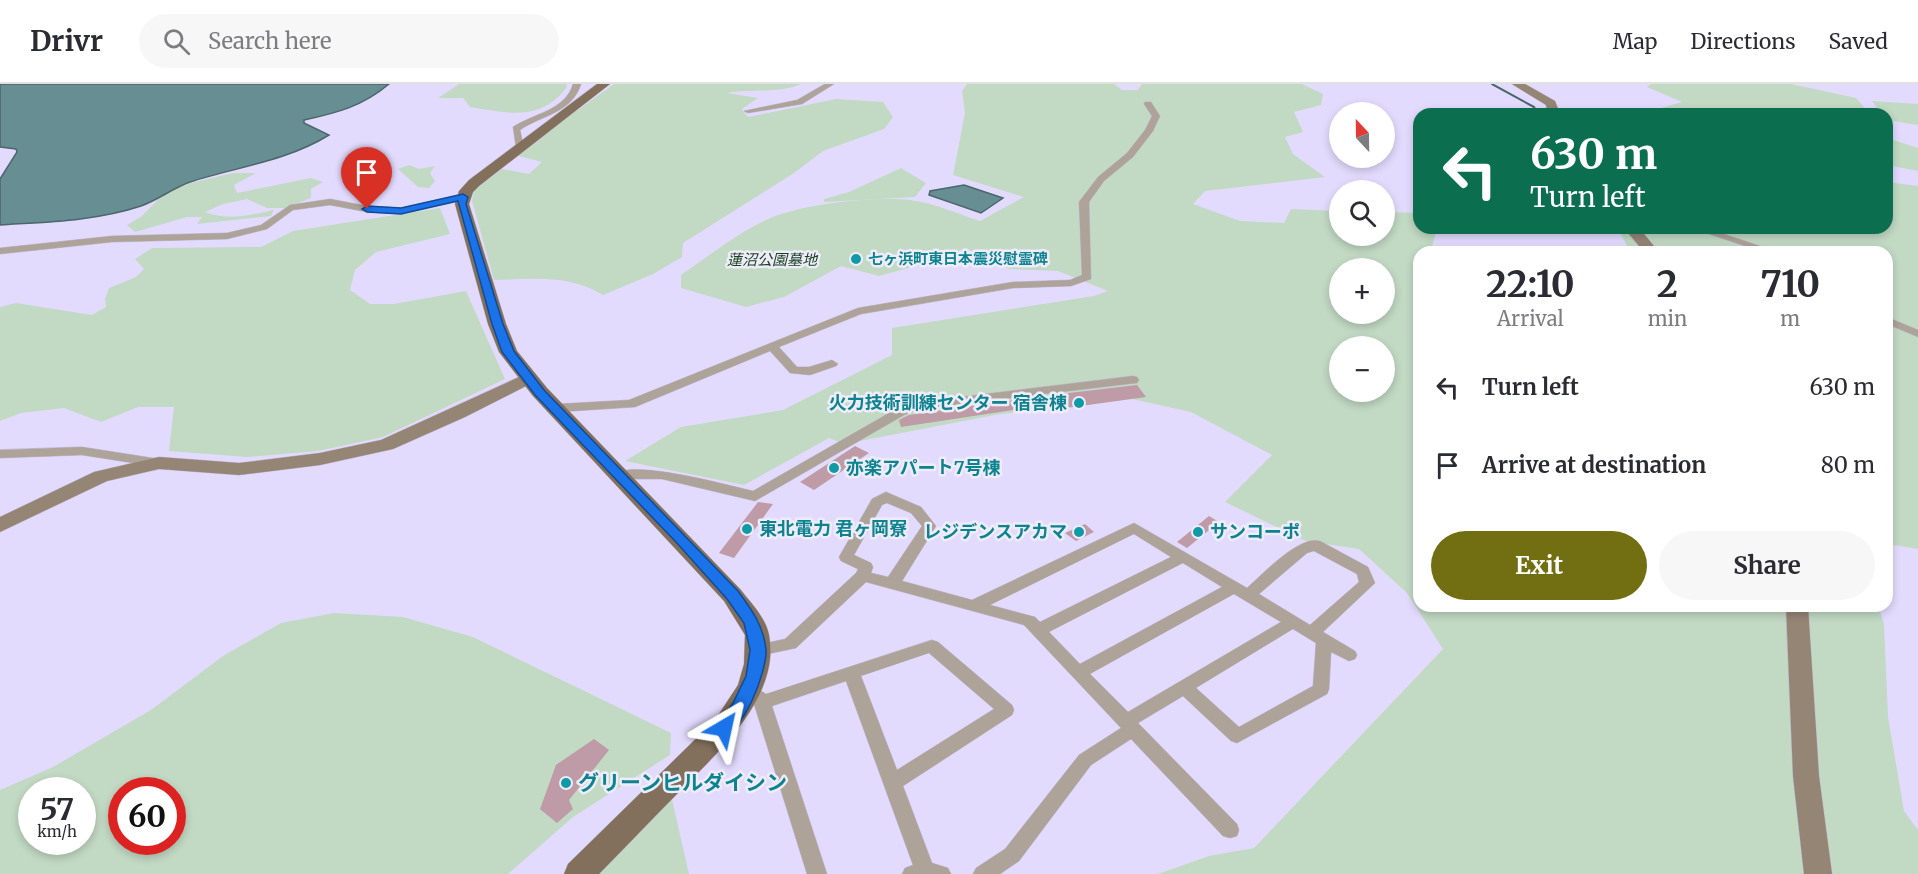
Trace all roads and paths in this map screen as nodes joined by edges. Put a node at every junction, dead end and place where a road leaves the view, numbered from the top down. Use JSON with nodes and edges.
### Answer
{"nodes":[{"id":1,"x":577,"y":84,"type":"edge"},
{"id":2,"x":604,"y":84,"type":"edge"},
{"id":3,"x":830,"y":84,"type":"edge"},
{"id":4,"x":1517,"y":84,"type":"edge"},
{"id":5,"x":1148,"y":104,"type":"dead end"},
{"id":6,"x":1552,"y":108,"type":"edge"},
{"id":7,"x":748,"y":111,"type":"dead end"},
{"id":8,"x":522,"y":146,"type":"junction"},
{"id":9,"x":463,"y":197,"type":"junction"},
{"id":10,"x":1636,"y":234,"type":"edge"},
{"id":11,"x":1715,"y":234,"type":"edge"},
{"id":12,"x":1647,"y":246,"type":"edge"},
{"id":13,"x":1754,"y":246,"type":"edge"},
{"id":14,"x":2,"y":251,"type":"edge"},
{"id":15,"x":1893,"y":323,"type":"edge"},
{"id":16,"x":1918,"y":334,"type":"edge"},
{"id":17,"x":772,"y":346,"type":"junction"},
{"id":18,"x":832,"y":364,"type":"dead end"},
{"id":19,"x":1133,"y":380,"type":"dead end"},
{"id":20,"x":534,"y":385,"type":"junction"},
{"id":21,"x":558,"y":408,"type":"junction"},
{"id":22,"x":0,"y":454,"type":"edge"},
{"id":23,"x":159,"y":463,"type":"junction"},
{"id":24,"x":621,"y":475,"type":"junction"},
{"id":25,"x":0,"y":525,"type":"edge"},
{"id":26,"x":1183,"y":557,"type":"junction"},
{"id":27,"x":863,"y":576,"type":"junction"},
{"id":28,"x":892,"y":584,"type":"junction"},
{"id":29,"x":1241,"y":591,"type":"junction"},
{"id":30,"x":973,"y":606,"type":"junction"},
{"id":31,"x":1797,"y":612,"type":"edge"},
{"id":32,"x":1293,"y":622,"type":"junction"},
{"id":33,"x":1038,"y":630,"type":"junction"},
{"id":34,"x":1318,"y":636,"type":"junction"},
{"id":35,"x":758,"y":650,"type":"junction"},
{"id":36,"x":1349,"y":655,"type":"dead end"},
{"id":37,"x":851,"y":671,"type":"junction"},
{"id":38,"x":1078,"y":672,"type":"junction"},
{"id":39,"x":1184,"y":687,"type":"junction"},
{"id":40,"x":756,"y":695,"type":"junction"},
{"id":41,"x":1130,"y":726,"type":"junction"},
{"id":42,"x":892,"y":783,"type":"junction"},
{"id":43,"x":1230,"y":830,"type":"dead end"},
{"id":44,"x":926,"y":873,"type":"edge"},
{"id":45,"x":579,"y":874,"type":"edge"},
{"id":46,"x":817,"y":874,"type":"edge"},
{"id":47,"x":983,"y":874,"type":"edge"},
{"id":48,"x":1818,"y":874,"type":"edge"}],
"edges":[{"from":1,"to":8,"type":"street"},
{"from":2,"to":8,"type":"main road"},
{"from":3,"to":7,"type":"street"},
{"from":4,"to":6,"type":"street"},
{"from":5,"to":17,"type":"street"},
{"from":8,"to":9,"type":"main road"},
{"from":9,"to":14,"type":"street"},
{"from":9,"to":20,"type":"main road"},
{"from":10,"to":12,"type":"street"},
{"from":11,"to":13,"type":"street"},
{"from":15,"to":16,"type":"street"},
{"from":17,"to":18,"type":"street"},
{"from":17,"to":21,"type":"street"},
{"from":19,"to":24,"type":"street"},
{"from":20,"to":21,"type":"main road"},
{"from":20,"to":23,"type":"street"},
{"from":21,"to":24,"type":"main road"},
{"from":22,"to":23,"type":"street"},
{"from":23,"to":25,"type":"street"},
{"from":24,"to":35,"type":"main road"},
{"from":26,"to":29,"type":"street"},
{"from":26,"to":30,"type":"street"},
{"from":26,"to":33,"type":"street"},
{"from":27,"to":28,"type":"street"},
{"from":27,"to":28,"type":"street"},
{"from":27,"to":35,"type":"street"},
{"from":28,"to":30,"type":"street"},
{"from":29,"to":32,"type":"street"},
{"from":29,"to":34,"type":"street"},
{"from":29,"to":38,"type":"street"},
{"from":30,"to":33,"type":"street"},
{"from":31,"to":48,"type":"street"},
{"from":32,"to":34,"type":"street"},
{"from":32,"to":39,"type":"street"},
{"from":33,"to":38,"type":"street"},
{"from":34,"to":36,"type":"street"},
{"from":34,"to":39,"type":"street"},
{"from":35,"to":40,"type":"main road"},
{"from":37,"to":40,"type":"street"},
{"from":37,"to":42,"type":"street"},
{"from":37,"to":42,"type":"street"},
{"from":38,"to":41,"type":"street"},
{"from":39,"to":41,"type":"street"},
{"from":40,"to":45,"type":"main road"},
{"from":40,"to":46,"type":"street"},
{"from":41,"to":43,"type":"street"},
{"from":41,"to":47,"type":"street"},
{"from":42,"to":44,"type":"street"}]}
